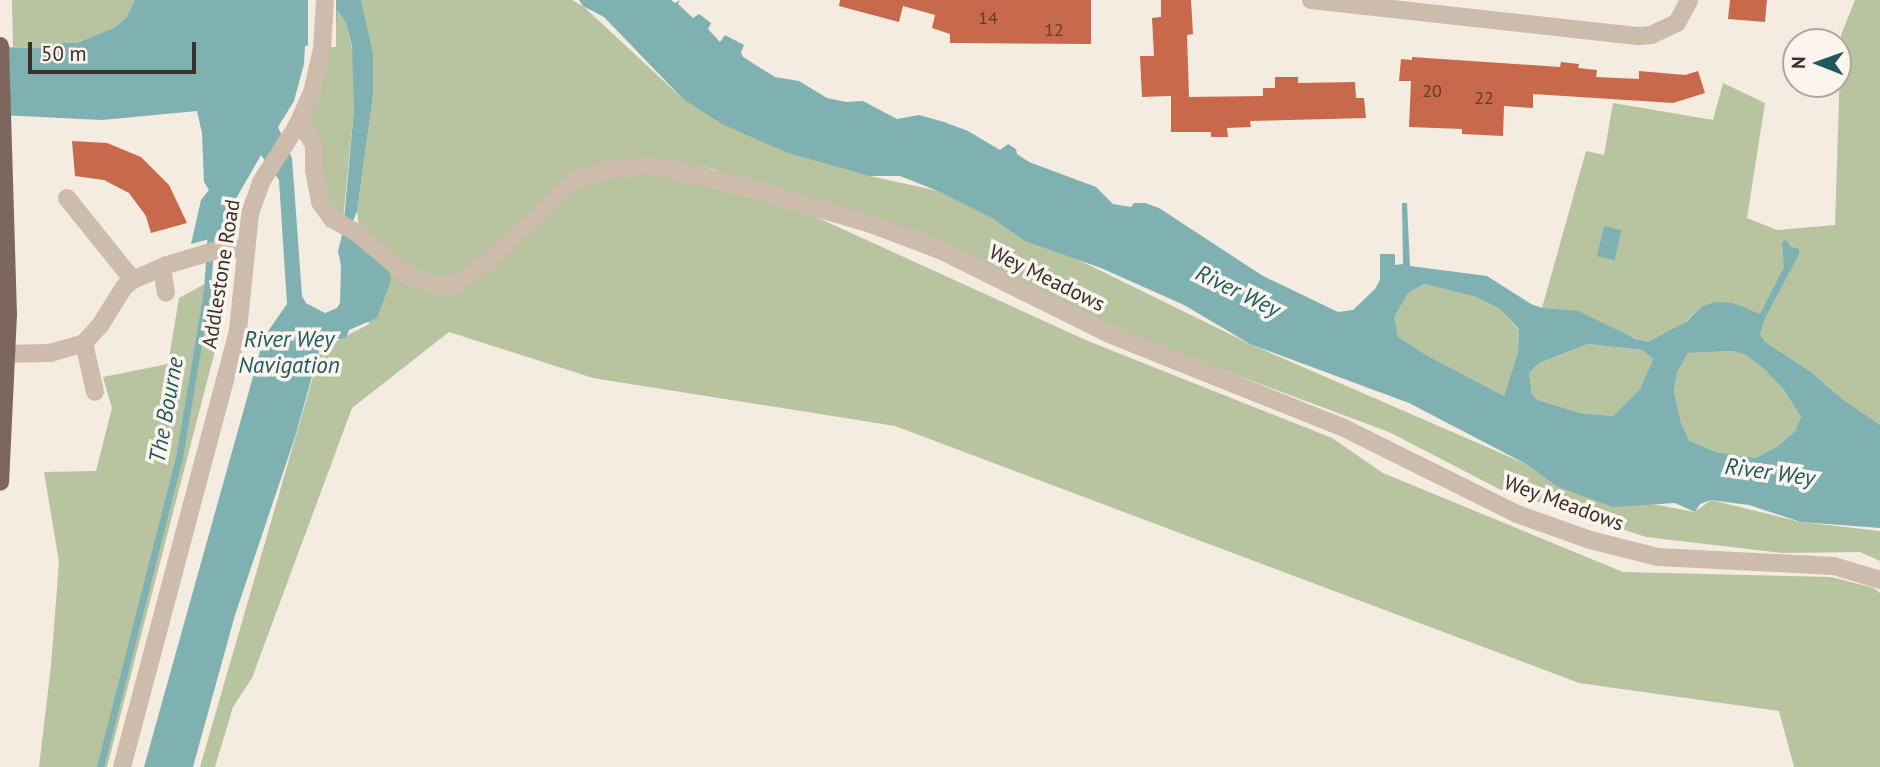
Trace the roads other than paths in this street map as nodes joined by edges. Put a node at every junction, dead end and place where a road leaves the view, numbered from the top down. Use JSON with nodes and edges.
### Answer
{"nodes":[{"id":1,"x":324,"y":0,"type":"edge"},
{"id":2,"x":1311,"y":0,"type":"edge"},
{"id":3,"x":1689,"y":0,"type":"edge"},
{"id":4,"x":0,"y":46,"type":"edge"},
{"id":5,"x":298,"y":123,"type":"junction"},
{"id":6,"x":67,"y":198,"type":"dead end"},
{"id":7,"x":245,"y":248,"type":"junction"},
{"id":8,"x":162,"y":268,"type":"junction"},
{"id":9,"x":133,"y":280,"type":"junction"},
{"id":10,"x":166,"y":293,"type":"dead end"},
{"id":11,"x":84,"y":343,"type":"junction"},
{"id":12,"x":3,"y":354,"type":"edge"},
{"id":13,"x":95,"y":392,"type":"dead end"},
{"id":14,"x":0,"y":482,"type":"edge"},
{"id":15,"x":1880,"y":580,"type":"edge"},
{"id":16,"x":122,"y":767,"type":"edge"}],
"edges":[{"from":1,"to":5,"type":"street","name":"Addlestone Road"},
{"from":2,"to":3,"type":"street"},
{"from":4,"to":12,"type":"main road"},
{"from":5,"to":7,"type":"street","name":"Addlestone Road"},
{"from":5,"to":15,"type":"street","name":"Wey Meadows"},
{"from":6,"to":9,"type":"street"},
{"from":7,"to":8,"type":"street"},
{"from":7,"to":16,"type":"street","name":"Addlestone Road"},
{"from":8,"to":9,"type":"street"},
{"from":8,"to":10,"type":"street"},
{"from":9,"to":11,"type":"street"},
{"from":11,"to":12,"type":"street"},
{"from":11,"to":13,"type":"street"},
{"from":12,"to":14,"type":"main road"}]}
